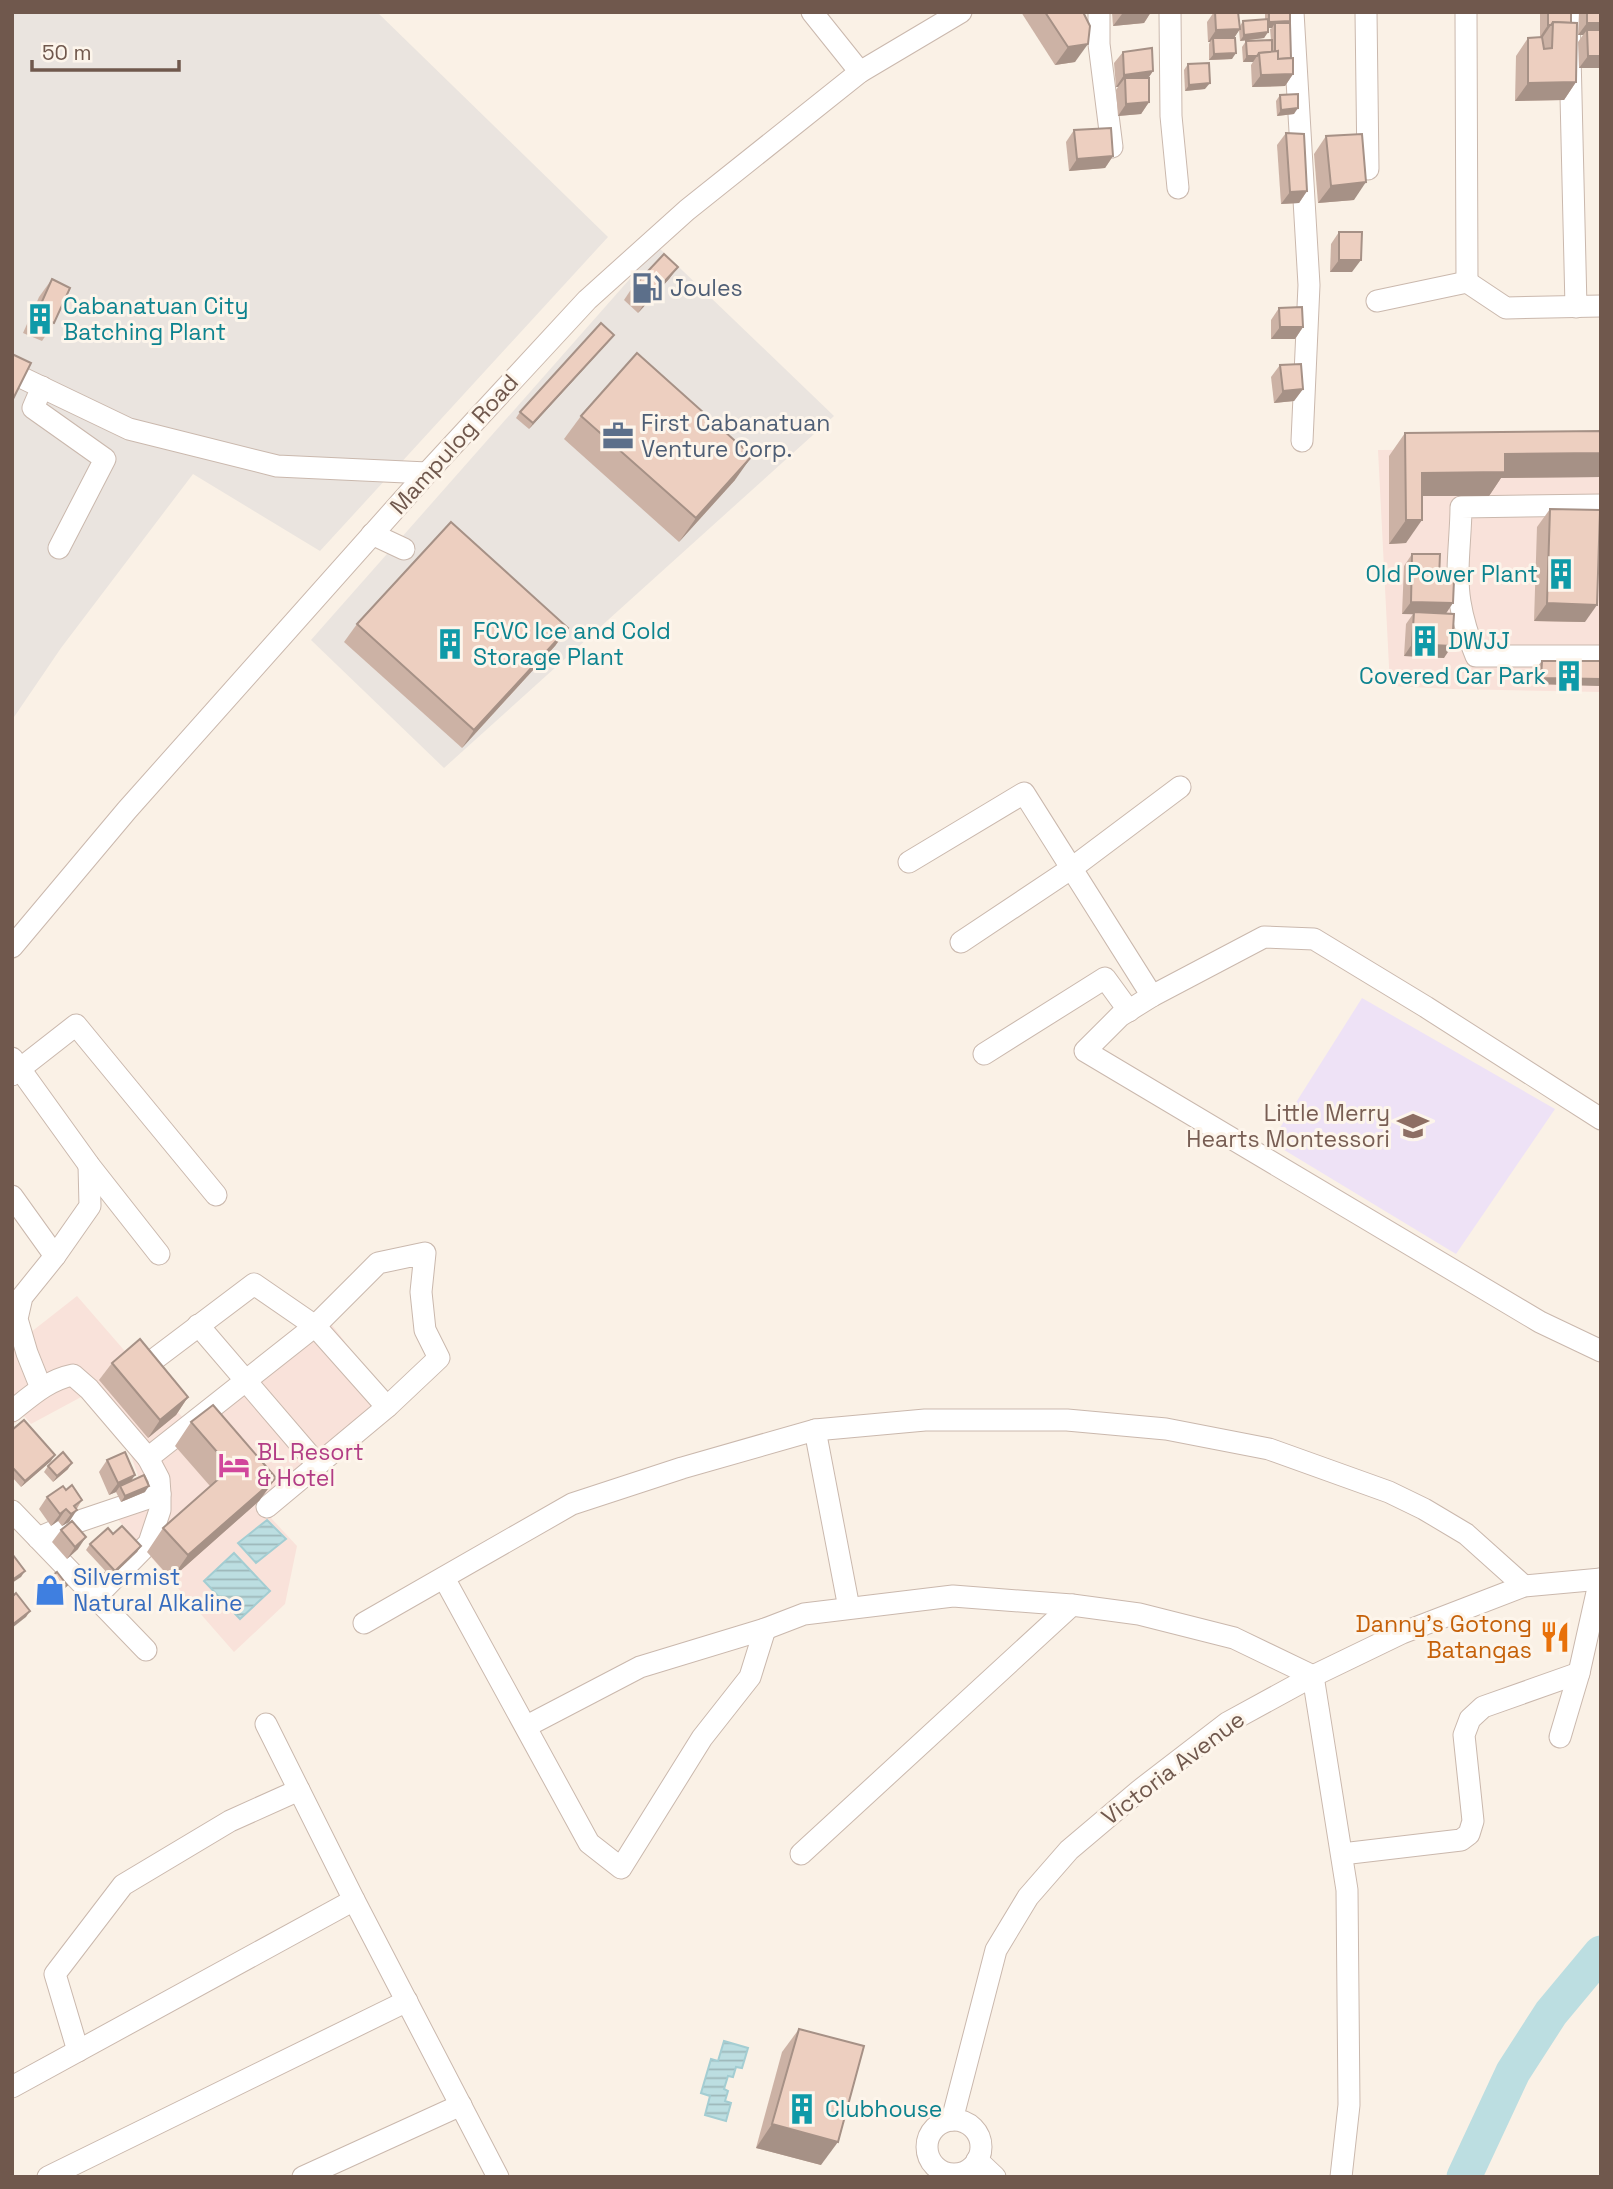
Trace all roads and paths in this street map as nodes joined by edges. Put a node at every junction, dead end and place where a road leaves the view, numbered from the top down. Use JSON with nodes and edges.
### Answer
{"nodes":[{"id":1,"x":812,"y":12,"type":"edge"},
{"id":2,"x":961,"y":12,"type":"edge"},
{"id":3,"x":1099,"y":12,"type":"edge"},
{"id":4,"x":1170,"y":12,"type":"edge"},
{"id":5,"x":1293,"y":12,"type":"edge"},
{"id":6,"x":1366,"y":12,"type":"edge"},
{"id":7,"x":1466,"y":12,"type":"edge"},
{"id":8,"x":1569,"y":12,"type":"edge"},
{"id":9,"x":860,"y":72,"type":"junction"},
{"id":10,"x":1112,"y":147,"type":"edge"},
{"id":11,"x":1368,"y":169,"type":"edge"},
{"id":12,"x":1178,"y":188,"type":"dead end"},
{"id":13,"x":1467,"y":282,"type":"junction"},
{"id":14,"x":1377,"y":301,"type":"dead end"},
{"id":15,"x":1601,"y":306,"type":"edge"},
{"id":16,"x":1576,"y":307,"type":"junction"},
{"id":17,"x":12,"y":373,"type":"edge"},
{"id":18,"x":42,"y":387,"type":"junction"},
{"id":19,"x":1302,"y":441,"type":"dead end"},
{"id":20,"x":427,"y":473,"type":"junction"},
{"id":21,"x":1601,"y":505,"type":"edge"},
{"id":22,"x":372,"y":534,"type":"junction"},
{"id":23,"x":59,"y":548,"type":"dead end"},
{"id":24,"x":404,"y":549,"type":"dead end"},
{"id":25,"x":1601,"y":656,"type":"edge"},
{"id":26,"x":1180,"y":788,"type":"dead end"},
{"id":27,"x":909,"y":862,"type":"dead end"},
{"id":28,"x":1072,"y":868,"type":"junction"},
{"id":29,"x":961,"y":942,"type":"dead end"},
{"id":30,"x":12,"y":947,"type":"edge"},
{"id":31,"x":1152,"y":996,"type":"junction"},
{"id":32,"x":1129,"y":1011,"type":"junction"},
{"id":33,"x":984,"y":1054,"type":"dead end"},
{"id":34,"x":15,"y":1067,"type":"edge"},
{"id":35,"x":1601,"y":1118,"type":"edge"},
{"id":36,"x":89,"y":1165,"type":"junction"},
{"id":37,"x":216,"y":1195,"type":"dead end"},
{"id":38,"x":12,"y":1196,"type":"edge"},
{"id":39,"x":159,"y":1254,"type":"dead end"},
{"id":40,"x":55,"y":1256,"type":"junction"},
{"id":41,"x":198,"y":1325,"type":"junction"},
{"id":42,"x":315,"y":1326,"type":"junction"},
{"id":43,"x":1601,"y":1350,"type":"edge"},
{"id":44,"x":152,"y":1361,"type":"edge"},
{"id":45,"x":246,"y":1380,"type":"junction"},
{"id":46,"x":41,"y":1388,"type":"junction"},
{"id":47,"x":387,"y":1406,"type":"junction"},
{"id":48,"x":12,"y":1411,"type":"edge"},
{"id":49,"x":815,"y":1430,"type":"junction"},
{"id":50,"x":148,"y":1458,"type":"junction"},
{"id":51,"x":318,"y":1465,"type":"junction"},
{"id":52,"x":160,"y":1494,"type":"junction"},
{"id":53,"x":267,"y":1507,"type":"edge"},
{"id":54,"x":12,"y":1511,"type":"edge"},
{"id":55,"x":38,"y":1538,"type":"junction"},
{"id":56,"x":444,"y":1578,"type":"junction"},
{"id":57,"x":1600,"y":1579,"type":"edge"},
{"id":58,"x":1524,"y":1586,"type":"junction"},
{"id":59,"x":96,"y":1597,"type":"junction"},
{"id":60,"x":1072,"y":1605,"type":"junction"},
{"id":61,"x":849,"y":1608,"type":"junction"},
{"id":62,"x":364,"y":1623,"type":"dead end"},
{"id":63,"x":765,"y":1629,"type":"junction"},
{"id":64,"x":146,"y":1650,"type":"dead end"},
{"id":65,"x":1578,"y":1673,"type":"junction"},
{"id":66,"x":1313,"y":1676,"type":"junction"},
{"id":67,"x":266,"y":1724,"type":"dead end"},
{"id":68,"x":527,"y":1726,"type":"junction"},
{"id":69,"x":1560,"y":1737,"type":"dead end"},
{"id":70,"x":299,"y":1790,"type":"junction"},
{"id":71,"x":801,"y":1854,"type":"dead end"},
{"id":72,"x":1342,"y":1854,"type":"junction"},
{"id":73,"x":354,"y":1900,"type":"junction"},
{"id":74,"x":407,"y":2001,"type":"junction"},
{"id":75,"x":78,"y":2051,"type":"junction"},
{"id":76,"x":12,"y":2087,"type":"edge"},
{"id":77,"x":461,"y":2105,"type":"junction"},
{"id":78,"x":952,"y":2120,"type":"junction"},
{"id":79,"x":977,"y":2161,"type":"junction"},
{"id":80,"x":943,"y":2174,"type":"edge"},
{"id":81,"x":48,"y":2177,"type":"edge"},
{"id":82,"x":303,"y":2177,"type":"edge"},
{"id":83,"x":498,"y":2177,"type":"edge"},
{"id":84,"x":995,"y":2177,"type":"edge"},
{"id":85,"x":1341,"y":2177,"type":"edge"}],
"edges":[{"from":1,"to":9,"type":"street"},
{"from":2,"to":9,"type":"street","name":"Mampulog Road"},
{"from":3,"to":10,"type":"street"},
{"from":4,"to":12,"type":"street"},
{"from":5,"to":19,"type":"street"},
{"from":6,"to":11,"type":"street"},
{"from":7,"to":13,"type":"street"},
{"from":8,"to":16,"type":"street"},
{"from":9,"to":20,"type":"street","name":"Mampulog Road"},
{"from":13,"to":14,"type":"street"},
{"from":13,"to":16,"type":"street"},
{"from":15,"to":16,"type":"street"},
{"from":17,"to":18,"type":"street"},
{"from":18,"to":20,"type":"street"},
{"from":18,"to":23,"type":"street"},
{"from":20,"to":22,"type":"street","name":"Mampulog Road"},
{"from":21,"to":25,"type":"street"},
{"from":22,"to":24,"type":"street"},
{"from":22,"to":30,"type":"street","name":"Mampulog Road"},
{"from":26,"to":28,"type":"street"},
{"from":27,"to":28,"type":"street"},
{"from":28,"to":29,"type":"street"},
{"from":28,"to":31,"type":"street"},
{"from":31,"to":32,"type":"street"},
{"from":31,"to":35,"type":"street"},
{"from":32,"to":33,"type":"street"},
{"from":32,"to":43,"type":"street"},
{"from":34,"to":36,"type":"street"},
{"from":34,"to":37,"type":"street"},
{"from":36,"to":39,"type":"street"},
{"from":36,"to":40,"type":"street"},
{"from":38,"to":40,"type":"street"},
{"from":40,"to":46,"type":"street"},
{"from":41,"to":42,"type":"street"},
{"from":41,"to":44,"type":"street"},
{"from":41,"to":45,"type":"street"},
{"from":42,"to":45,"type":"street"},
{"from":42,"to":47,"type":"street"},
{"from":42,"to":47,"type":"street"},
{"from":45,"to":50,"type":"street"},
{"from":45,"to":51,"type":"street"},
{"from":46,"to":48,"type":"street"},
{"from":46,"to":50,"type":"street"},
{"from":47,"to":51,"type":"street"},
{"from":49,"to":56,"type":"street"},
{"from":49,"to":58,"type":"street"},
{"from":49,"to":61,"type":"street"},
{"from":50,"to":52,"type":"street"},
{"from":51,"to":53,"type":"street"},
{"from":52,"to":55,"type":"street"},
{"from":52,"to":59,"type":"street"},
{"from":54,"to":55,"type":"street"},
{"from":55,"to":59,"type":"street"},
{"from":56,"to":62,"type":"street"},
{"from":56,"to":68,"type":"street"},
{"from":57,"to":58,"type":"street","name":"Victoria Avenue"},
{"from":57,"to":65,"type":"street"},
{"from":58,"to":66,"type":"street","name":"Victoria Avenue"},
{"from":59,"to":64,"type":"street"},
{"from":60,"to":61,"type":"street"},
{"from":60,"to":66,"type":"street"},
{"from":60,"to":71,"type":"street"},
{"from":61,"to":63,"type":"street"},
{"from":63,"to":68,"type":"street"},
{"from":63,"to":68,"type":"street"},
{"from":65,"to":69,"type":"street"},
{"from":65,"to":72,"type":"street"},
{"from":66,"to":72,"type":"street"},
{"from":66,"to":78,"type":"street","name":"Victoria Avenue"},
{"from":67,"to":70,"type":"street"},
{"from":70,"to":73,"type":"street"},
{"from":70,"to":75,"type":"street"},
{"from":72,"to":85,"type":"street"},
{"from":73,"to":74,"type":"street"},
{"from":73,"to":75,"type":"street"},
{"from":74,"to":77,"type":"street"},
{"from":74,"to":81,"type":"street"},
{"from":75,"to":76,"type":"street"},
{"from":77,"to":82,"type":"street"},
{"from":77,"to":83,"type":"street"},
{"from":78,"to":79,"type":"street"},
{"from":78,"to":80,"type":"street"},
{"from":79,"to":80,"type":"street"},
{"from":79,"to":84,"type":"street"}]}
